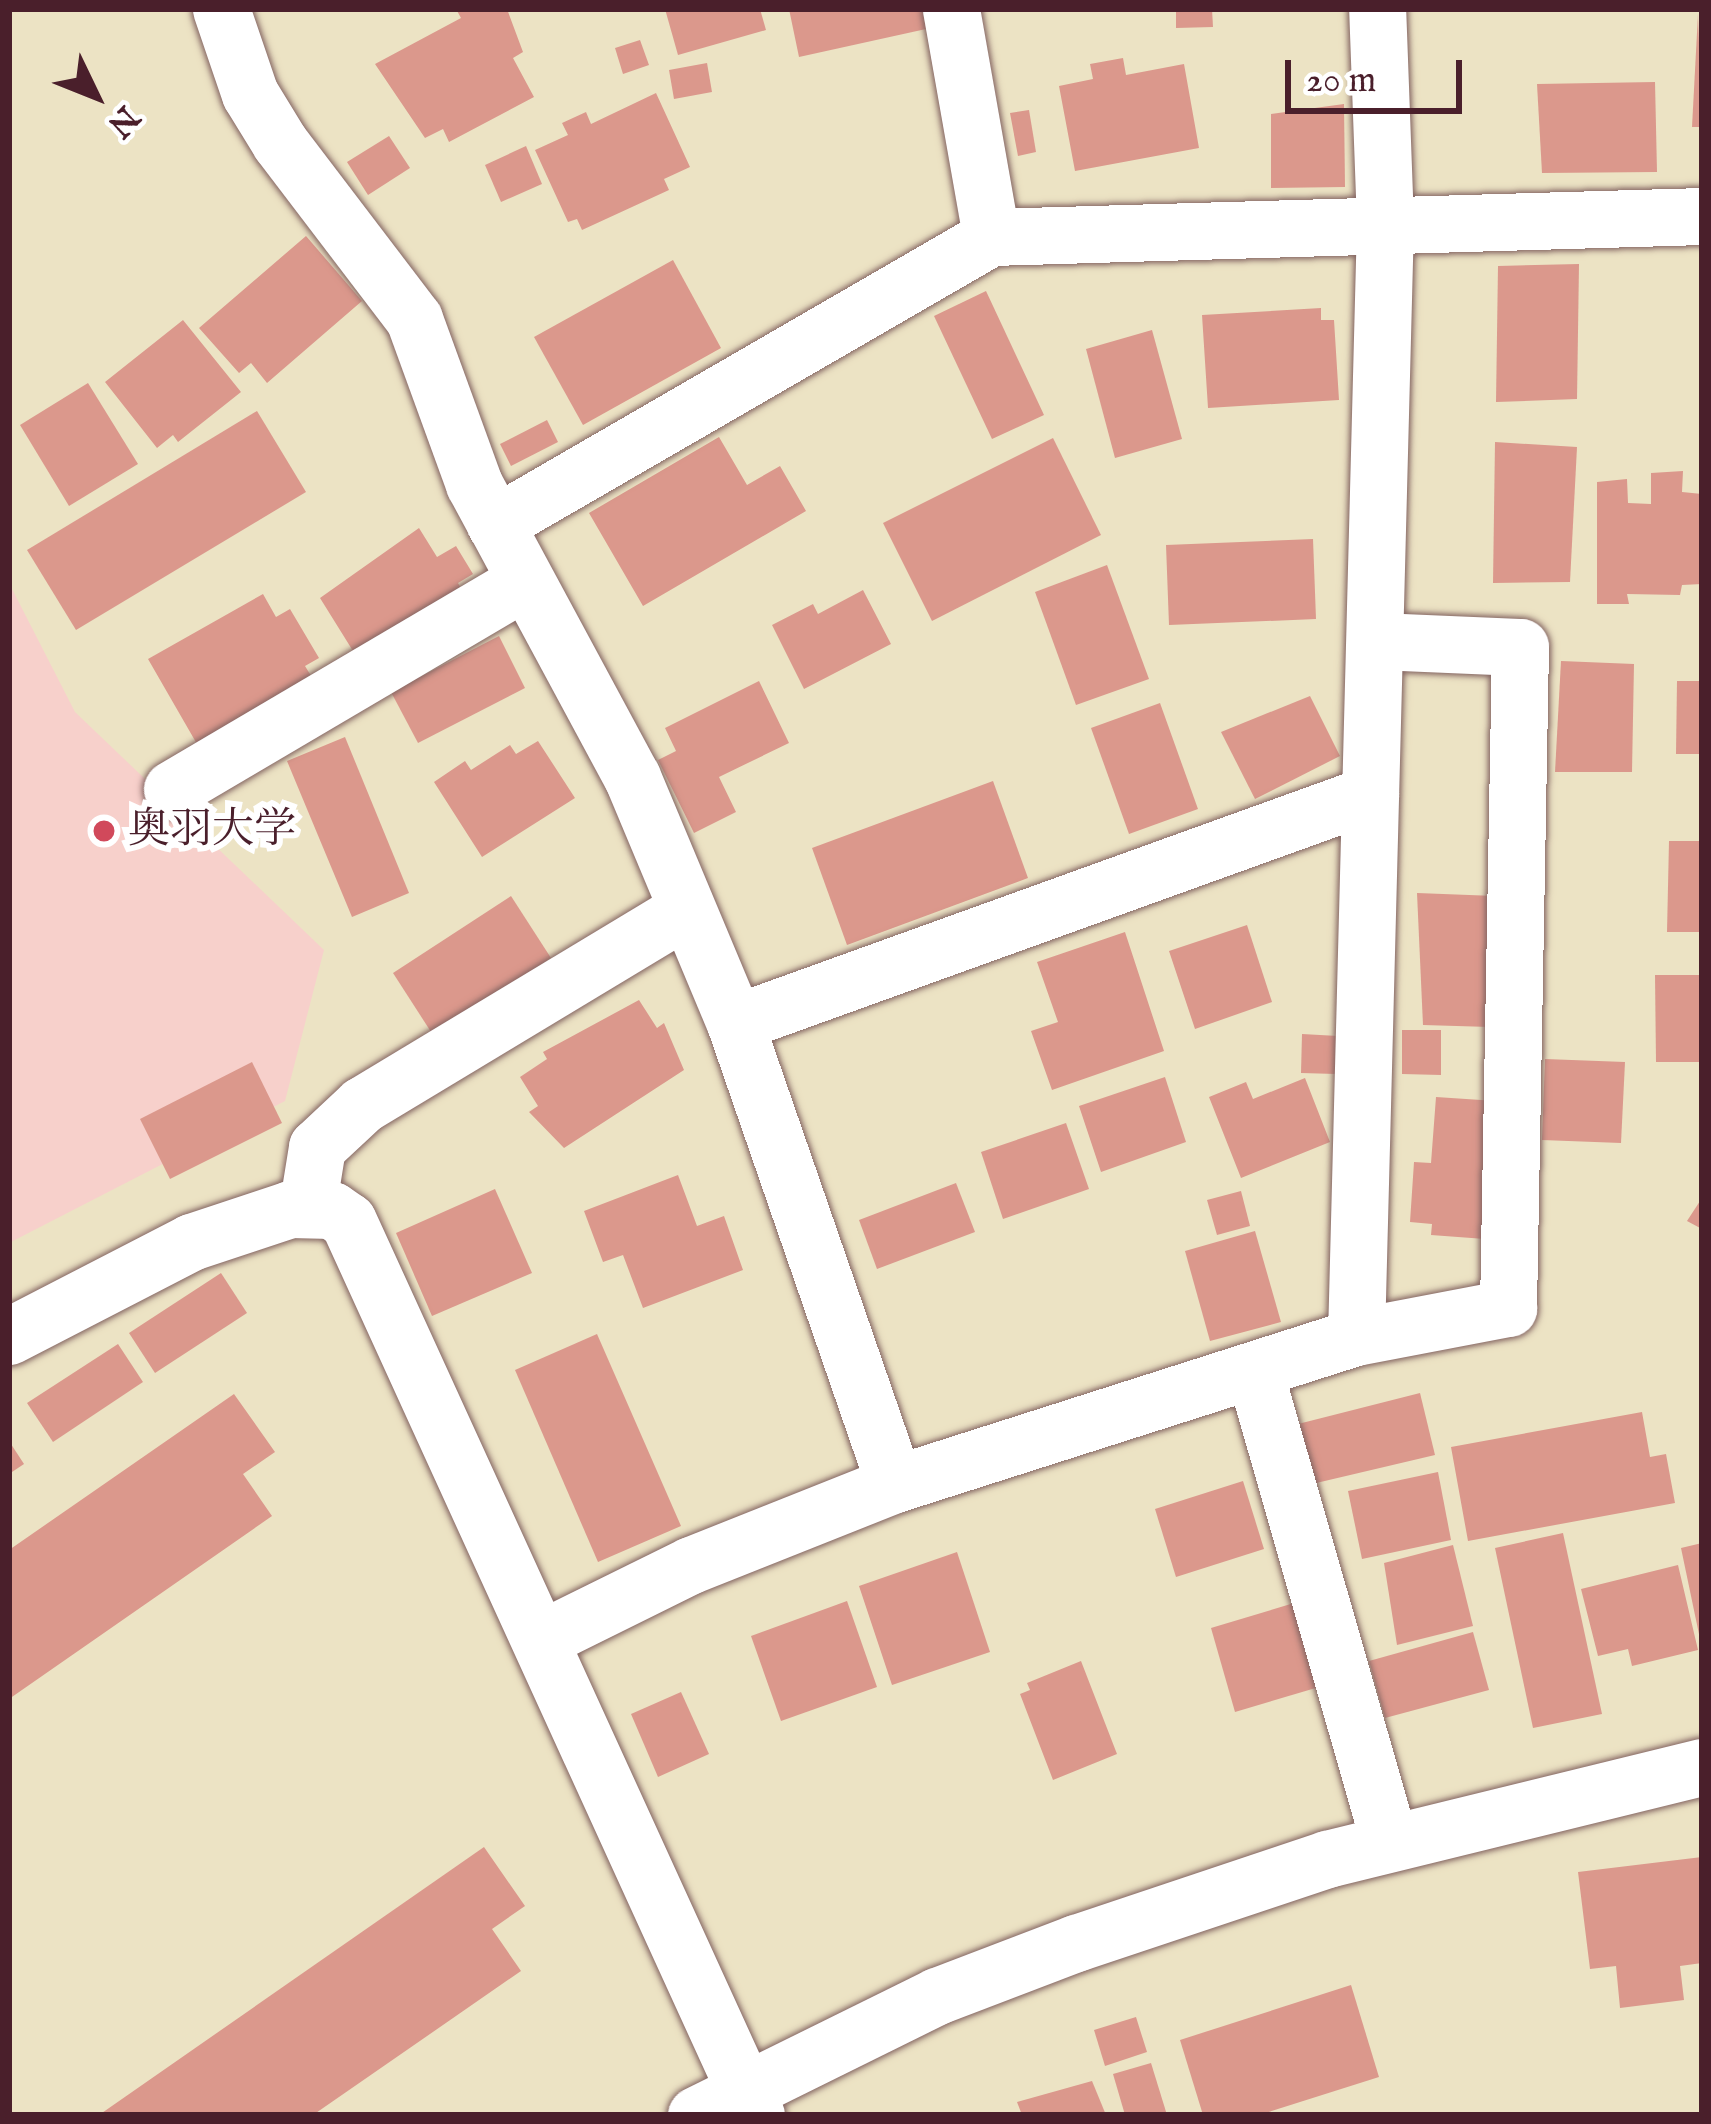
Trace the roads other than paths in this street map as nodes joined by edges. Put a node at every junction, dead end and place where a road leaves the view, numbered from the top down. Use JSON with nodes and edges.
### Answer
{"nodes":[{"id":1,"x":221,"y":9,"type":"edge"},
{"id":2,"x":951,"y":9,"type":"edge"},
{"id":3,"x":1376,"y":9,"type":"edge"},
{"id":4,"x":1702,"y":216,"type":"edge"},
{"id":5,"x":1384,"y":223,"type":"junction"},
{"id":6,"x":991,"y":237,"type":"junction"},
{"id":7,"x":495,"y":524,"type":"junction"},
{"id":8,"x":523,"y":582,"type":"junction"},
{"id":9,"x":1377,"y":641,"type":"junction"},
{"id":10,"x":172,"y":789,"type":"dead end"},
{"id":11,"x":1370,"y":794,"type":"junction"},
{"id":12,"x":685,"y":910,"type":"junction"},
{"id":13,"x":735,"y":1023,"type":"junction"},
{"id":14,"x":307,"y":1210,"type":"junction"},
{"id":15,"x":9,"y":1336,"type":"edge"},
{"id":16,"x":1356,"y":1337,"type":"junction"},
{"id":17,"x":1254,"y":1370,"type":"junction"},
{"id":18,"x":895,"y":1484,"type":"junction"},
{"id":19,"x":541,"y":1639,"type":"junction"},
{"id":20,"x":1702,"y":1767,"type":"edge"},
{"id":21,"x":1390,"y":1844,"type":"junction"},
{"id":22,"x":732,"y":2106,"type":"edge"}],
"edges":[{"from":1,"to":7,"type":"street"},
{"from":2,"to":6,"type":"street"},
{"from":3,"to":5,"type":"street"},
{"from":4,"to":5,"type":"street"},
{"from":5,"to":6,"type":"street"},
{"from":5,"to":9,"type":"street"},
{"from":6,"to":7,"type":"street"},
{"from":7,"to":8,"type":"street"},
{"from":8,"to":10,"type":"street"},
{"from":8,"to":12,"type":"street"},
{"from":9,"to":11,"type":"street"},
{"from":9,"to":16,"type":"street"},
{"from":11,"to":13,"type":"street"},
{"from":11,"to":16,"type":"street"},
{"from":12,"to":13,"type":"street"},
{"from":12,"to":14,"type":"street"},
{"from":13,"to":18,"type":"street"},
{"from":14,"to":15,"type":"street"},
{"from":14,"to":19,"type":"street"},
{"from":16,"to":17,"type":"street"},
{"from":17,"to":18,"type":"street"},
{"from":17,"to":21,"type":"street"},
{"from":18,"to":19,"type":"street"},
{"from":19,"to":22,"type":"street"},
{"from":20,"to":21,"type":"street"},
{"from":21,"to":22,"type":"street"}]}
